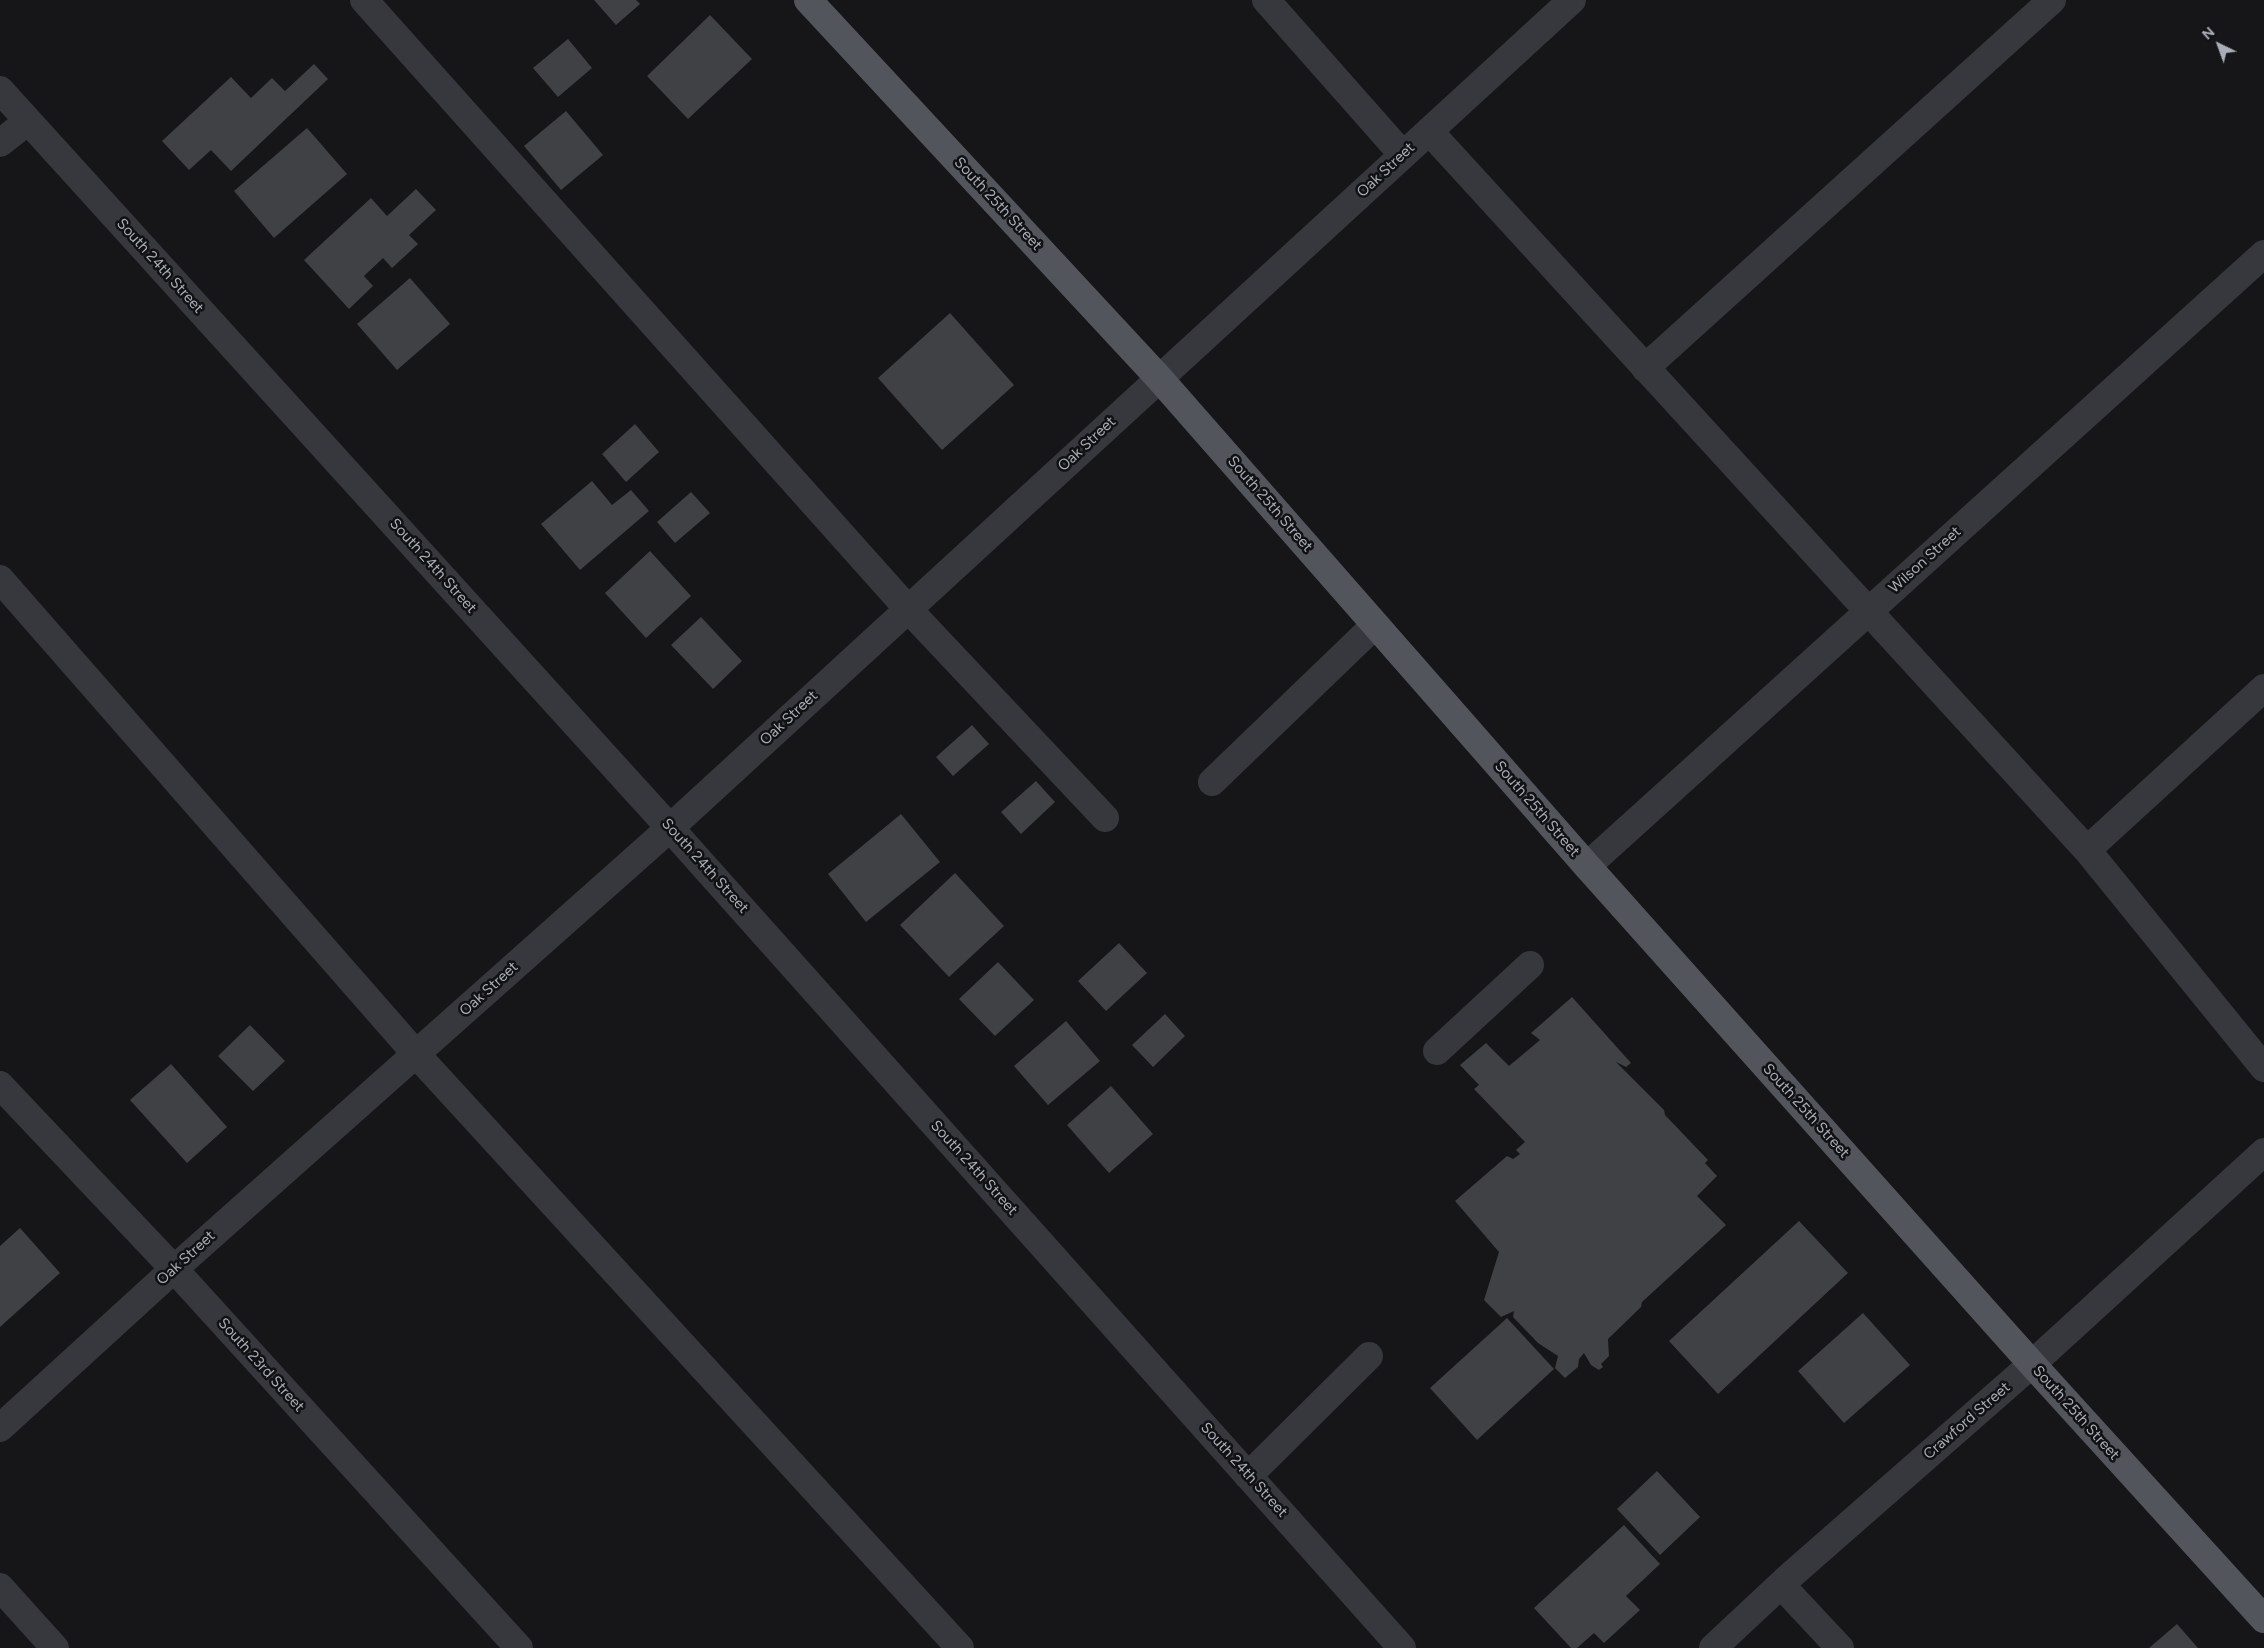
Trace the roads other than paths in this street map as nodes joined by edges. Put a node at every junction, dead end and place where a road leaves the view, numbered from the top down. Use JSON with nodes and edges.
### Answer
{"nodes":[{"id":1,"x":364,"y":0,"type":"edge"},
{"id":2,"x":808,"y":0,"type":"edge"},
{"id":3,"x":1266,"y":0,"type":"edge"},
{"id":4,"x":1572,"y":0,"type":"edge"},
{"id":5,"x":2052,"y":0,"type":"edge"},
{"id":6,"x":0,"y":90,"type":"edge"},
{"id":7,"x":28,"y":121,"type":"junction"},
{"id":8,"x":1429,"y":131,"type":"junction"},
{"id":9,"x":0,"y":143,"type":"edge"},
{"id":10,"x":1403,"y":155,"type":"junction"},
{"id":11,"x":2264,"y":254,"type":"edge"},
{"id":12,"x":1645,"y":368,"type":"junction"},
{"id":13,"x":1159,"y":378,"type":"junction"},
{"id":14,"x":0,"y":579,"type":"edge"},
{"id":15,"x":908,"y":609,"type":"junction"},
{"id":16,"x":1868,"y":612,"type":"junction"},
{"id":17,"x":1376,"y":625,"type":"junction"},
{"id":18,"x":2264,"y":688,"type":"edge"},
{"id":19,"x":1212,"y":782,"type":"dead end"},
{"id":20,"x":1105,"y":818,"type":"dead end"},
{"id":21,"x":670,"y":828,"type":"junction"},
{"id":22,"x":2087,"y":850,"type":"junction"},
{"id":23,"x":1587,"y":866,"type":"junction"},
{"id":24,"x":1530,"y":965,"type":"dead end"},
{"id":25,"x":1437,"y":1051,"type":"dead end"},
{"id":26,"x":416,"y":1054,"type":"junction"},
{"id":27,"x":2264,"y":1068,"type":"edge"},
{"id":28,"x":0,"y":1085,"type":"edge"},
{"id":29,"x":2264,"y":1152,"type":"edge"},
{"id":30,"x":174,"y":1269,"type":"junction"},
{"id":31,"x":1369,"y":1356,"type":"dead end"},
{"id":32,"x":2032,"y":1364,"type":"junction"},
{"id":33,"x":0,"y":1428,"type":"edge"},
{"id":34,"x":1248,"y":1476,"type":"junction"},
{"id":35,"x":1781,"y":1585,"type":"junction"},
{"id":36,"x":0,"y":1587,"type":"edge"},
{"id":37,"x":2264,"y":1619,"type":"edge"},
{"id":38,"x":55,"y":1648,"type":"edge"},
{"id":39,"x":519,"y":1648,"type":"edge"},
{"id":40,"x":960,"y":1648,"type":"edge"},
{"id":41,"x":1402,"y":1648,"type":"edge"},
{"id":42,"x":1713,"y":1648,"type":"edge"},
{"id":43,"x":1840,"y":1648,"type":"edge"}],
"edges":[{"from":1,"to":15,"type":"street"},
{"from":2,"to":13,"type":"main road","name":"South 25th Street"},
{"from":3,"to":10,"type":"street"},
{"from":4,"to":8,"type":"street","name":"Oak Street"},
{"from":5,"to":12,"type":"street"},
{"from":6,"to":7,"type":"street","name":"South 24th Street"},
{"from":7,"to":9,"type":"street"},
{"from":7,"to":21,"type":"street","name":"South 24th Street"},
{"from":8,"to":10,"type":"street","name":"Oak Street"},
{"from":8,"to":12,"type":"street"},
{"from":10,"to":13,"type":"street","name":"Oak Street"},
{"from":11,"to":16,"type":"street","name":"Wilson Street"},
{"from":12,"to":16,"type":"street"},
{"from":13,"to":15,"type":"street","name":"Oak Street"},
{"from":13,"to":17,"type":"main road","name":"South 25th Street"},
{"from":14,"to":26,"type":"street"},
{"from":15,"to":20,"type":"street"},
{"from":15,"to":21,"type":"street","name":"Oak Street"},
{"from":16,"to":22,"type":"street"},
{"from":16,"to":23,"type":"street","name":"Wilson Street"},
{"from":17,"to":19,"type":"street"},
{"from":17,"to":23,"type":"main road","name":"South 25th Street"},
{"from":18,"to":22,"type":"street"},
{"from":21,"to":26,"type":"street","name":"Oak Street"},
{"from":21,"to":34,"type":"street","name":"South 24th Street"},
{"from":22,"to":27,"type":"street"},
{"from":23,"to":32,"type":"main road","name":"South 25th Street"},
{"from":24,"to":25,"type":"street"},
{"from":26,"to":30,"type":"street","name":"Oak Street"},
{"from":26,"to":40,"type":"street"},
{"from":28,"to":30,"type":"street","name":"South 23rd Street"},
{"from":29,"to":32,"type":"street","name":"Crawford Street"},
{"from":30,"to":33,"type":"street","name":"Oak Street"},
{"from":30,"to":39,"type":"street","name":"South 23rd Street"},
{"from":31,"to":34,"type":"street"},
{"from":32,"to":35,"type":"street","name":"Crawford Street"},
{"from":32,"to":37,"type":"main road","name":"South 25th Street"},
{"from":34,"to":41,"type":"street","name":"South 24th Street"},
{"from":35,"to":42,"type":"street","name":"Crawford Street"},
{"from":35,"to":43,"type":"street"},
{"from":36,"to":38,"type":"street"}]}
